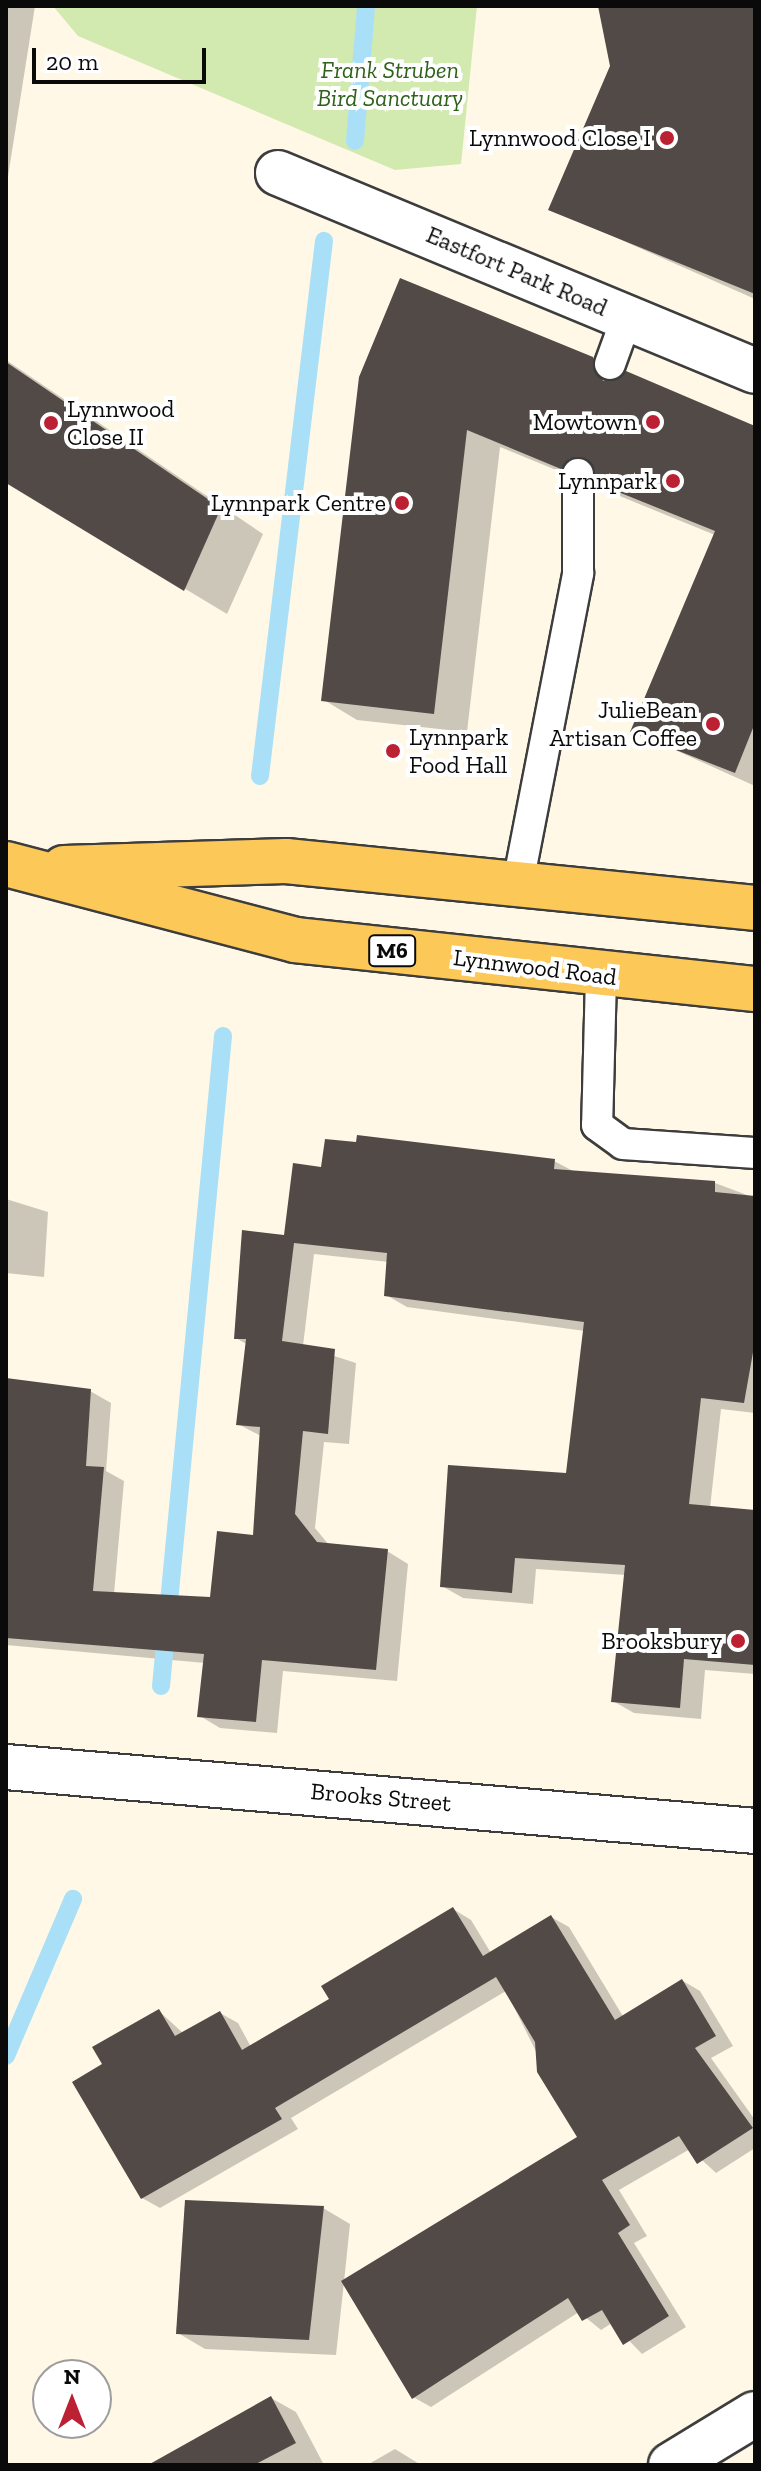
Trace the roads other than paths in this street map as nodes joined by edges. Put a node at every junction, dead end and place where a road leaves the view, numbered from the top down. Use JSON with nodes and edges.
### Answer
{"nodes":[{"id":1,"x":278,"y":173,"type":"dead end"},
{"id":2,"x":627,"y":317,"type":"junction"},
{"id":3,"x":610,"y":364,"type":"dead end"},
{"id":4,"x":755,"y":371,"type":"edge"},
{"id":5,"x":578,"y":474,"type":"dead end"},
{"id":6,"x":22,"y":866,"type":"edge"},
{"id":7,"x":518,"y":883,"type":"junction"},
{"id":8,"x":755,"y":908,"type":"edge"},
{"id":9,"x":601,"y":977,"type":"junction"},
{"id":10,"x":755,"y":989,"type":"edge"},
{"id":11,"x":755,"y":1153,"type":"edge"},
{"id":12,"x":6,"y":1767,"type":"edge"},
{"id":13,"x":755,"y":1831,"type":"edge"},
{"id":14,"x":755,"y":2414,"type":"edge"},
{"id":15,"x":671,"y":2465,"type":"edge"}],
"edges":[{"from":1,"to":2,"type":"street","name":"Eastfort Park Road"},
{"from":2,"to":3,"type":"lane"},
{"from":2,"to":4,"type":"street","name":"Eastfort Park Road"},
{"from":5,"to":7,"type":"lane"},
{"from":6,"to":7,"type":"main road","name":"Lynnwood Road","number":"M6"},
{"from":6,"to":9,"type":"main road","name":"Lynnwood Road","number":"M6"},
{"from":7,"to":8,"type":"main road","name":"Lynnwood Road","number":"M6"},
{"from":9,"to":10,"type":"main road","name":"Lynnwood Road","number":"M6"},
{"from":9,"to":11,"type":"lane"},
{"from":12,"to":13,"type":"street","name":"Brooks Street"},
{"from":14,"to":15,"type":"street"}]}
